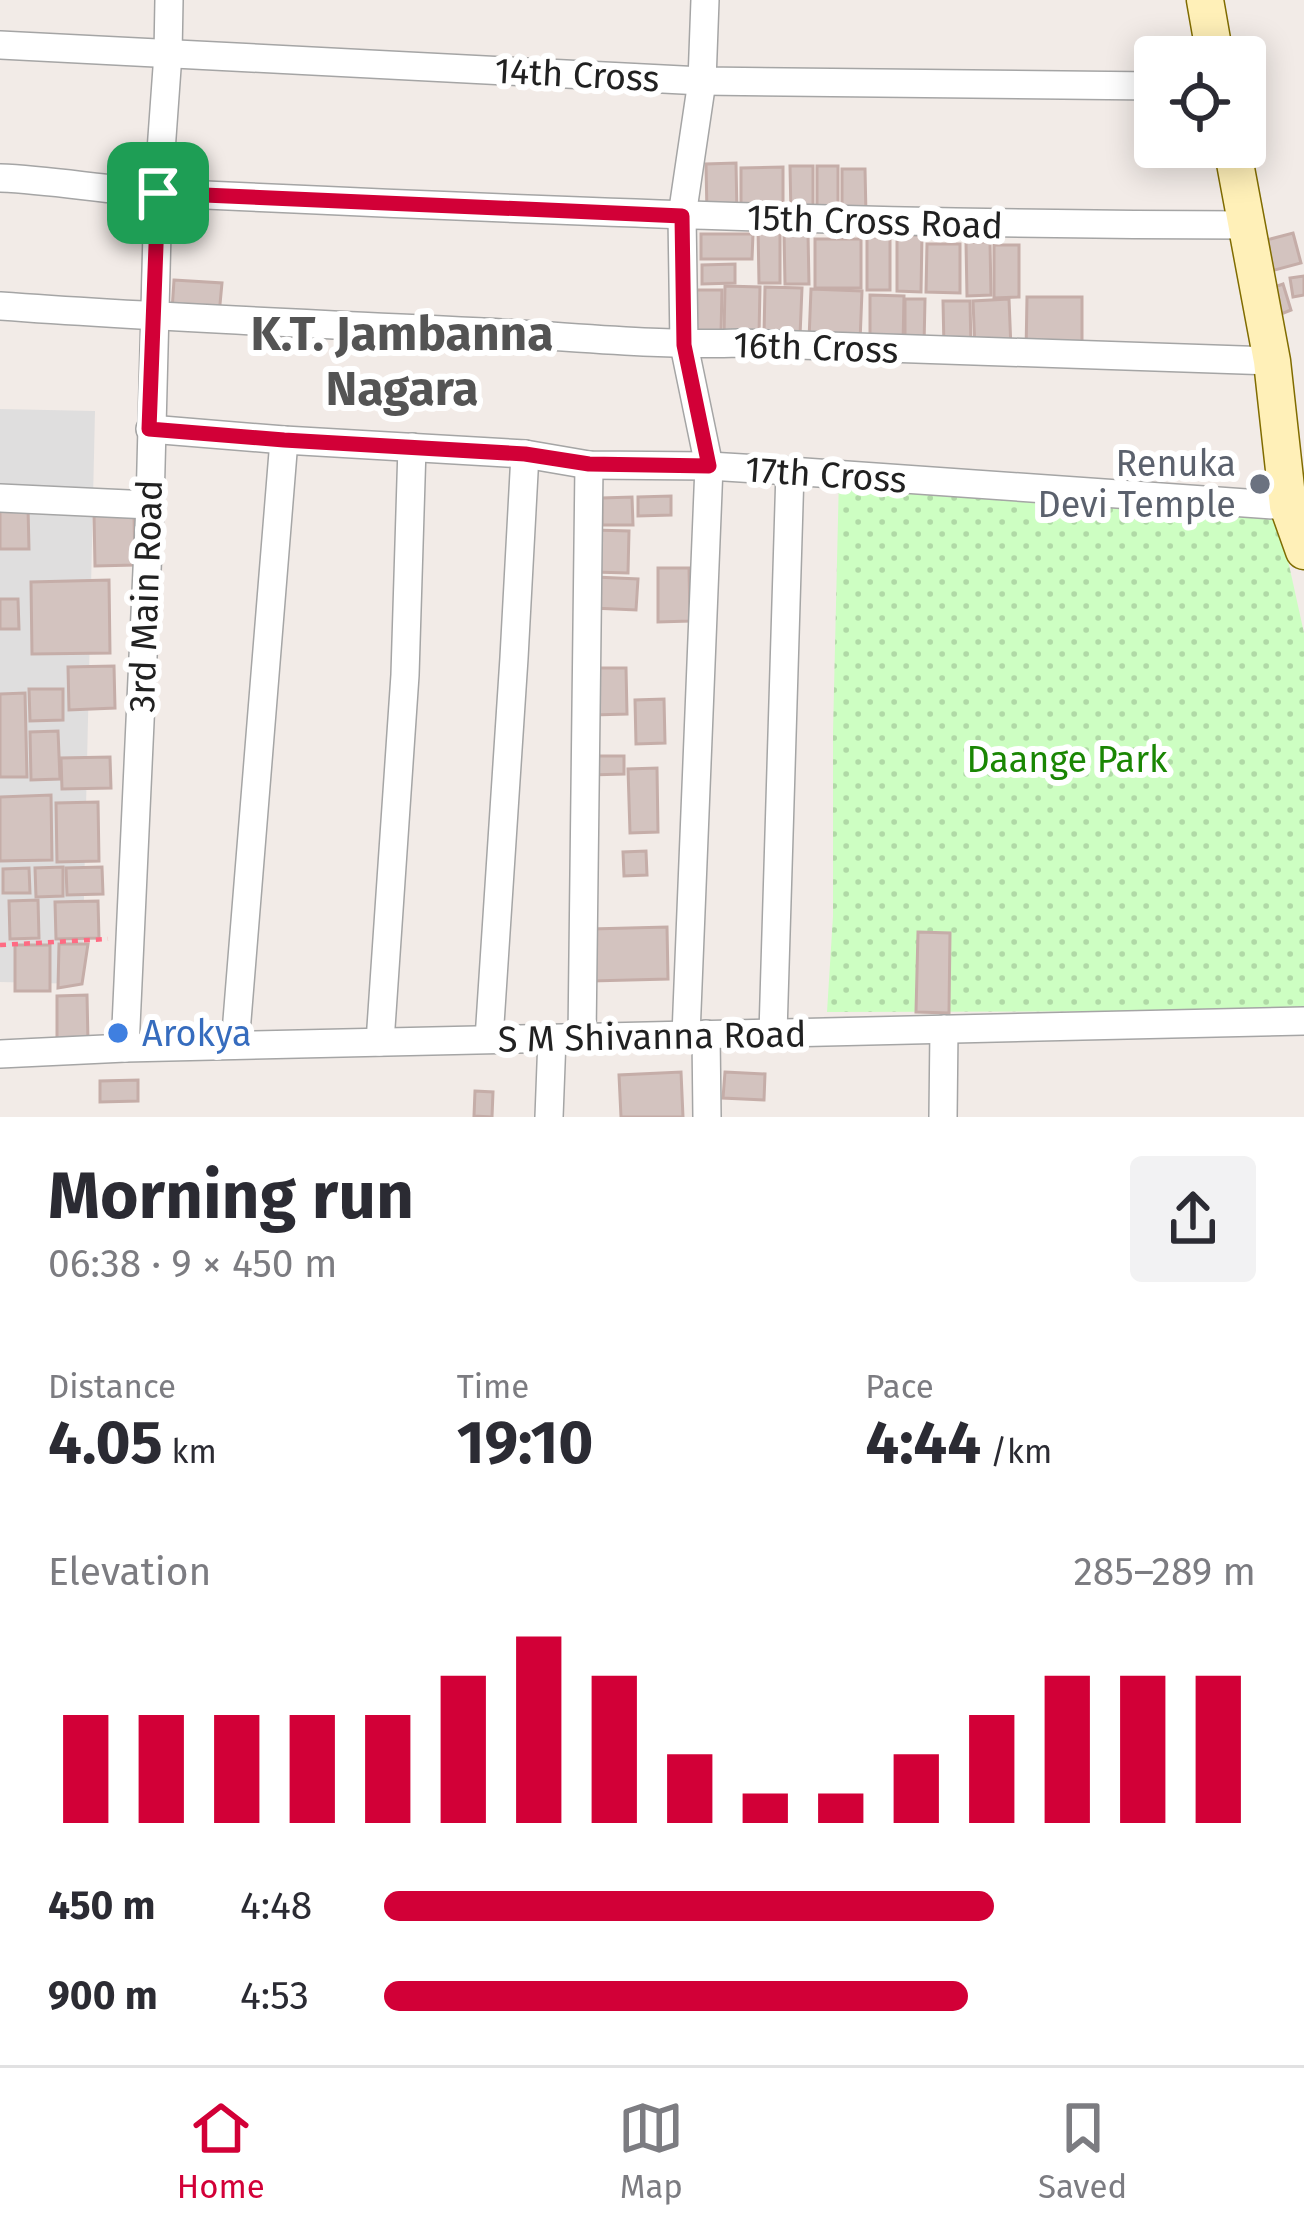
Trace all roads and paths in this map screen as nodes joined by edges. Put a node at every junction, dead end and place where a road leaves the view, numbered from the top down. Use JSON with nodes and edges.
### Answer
{"nodes":[{"id":1,"x":169,"y":0,"type":"edge"},
{"id":2,"x":705,"y":0,"type":"edge"},
{"id":3,"x":1205,"y":0,"type":"edge"},
{"id":4,"x":1211,"y":36,"type":"edge"},
{"id":5,"x":0,"y":46,"type":"edge"},
{"id":6,"x":168,"y":53,"type":"junction"},
{"id":7,"x":702,"y":81,"type":"junction"},
{"id":8,"x":1134,"y":86,"type":"edge"},
{"id":9,"x":1236,"y":168,"type":"edge"},
{"id":10,"x":0,"y":178,"type":"edge"},
{"id":11,"x":158,"y":193,"type":"junction"},
{"id":12,"x":682,"y":216,"type":"junction"},
{"id":13,"x":1246,"y":225,"type":"junction"},
{"id":14,"x":0,"y":306,"type":"edge"},
{"id":15,"x":154,"y":318,"type":"junction"},
{"id":16,"x":684,"y":345,"type":"junction"},
{"id":17,"x":1272,"y":362,"type":"junction"},
{"id":18,"x":149,"y":429,"type":"junction"},
{"id":19,"x":284,"y":440,"type":"junction"},
{"id":20,"x":412,"y":448,"type":"junction"},
{"id":21,"x":525,"y":454,"type":"junction"},
{"id":22,"x":589,"y":464,"type":"junction"},
{"id":23,"x":709,"y":466,"type":"junction"},
{"id":24,"x":790,"y":471,"type":"junction"},
{"id":25,"x":0,"y":498,"type":"edge"},
{"id":26,"x":149,"y":505,"type":"junction"},
{"id":27,"x":1296,"y":507,"type":"edge"},
{"id":28,"x":1304,"y":551,"type":"edge"},
{"id":29,"x":131,"y":937,"type":"junction"},
{"id":30,"x":0,"y":945,"type":"edge"},
{"id":31,"x":1304,"y":1021,"type":"edge"},
{"id":32,"x":944,"y":1029,"type":"junction"},
{"id":33,"x":773,"y":1033,"type":"junction"},
{"id":34,"x":696,"y":1035,"type":"junction"},
{"id":35,"x":582,"y":1037,"type":"junction"},
{"id":36,"x":552,"y":1038,"type":"junction"},
{"id":37,"x":489,"y":1040,"type":"junction"},
{"id":38,"x":380,"y":1042,"type":"junction"},
{"id":39,"x":235,"y":1045,"type":"junction"},
{"id":40,"x":125,"y":1048,"type":"junction"},
{"id":41,"x":0,"y":1054,"type":"edge"},
{"id":42,"x":549,"y":1117,"type":"edge"},
{"id":43,"x":706,"y":1117,"type":"edge"},
{"id":44,"x":943,"y":1117,"type":"edge"}],
"edges":[{"from":1,"to":6,"type":"street","name":"3rd Main Road"},
{"from":2,"to":7,"type":"street"},
{"from":3,"to":4,"type":"street"},
{"from":5,"to":6,"type":"street","name":"14th Cross"},
{"from":6,"to":7,"type":"street","name":"14th Cross"},
{"from":6,"to":11,"type":"street","name":"3rd Main Road"},
{"from":7,"to":8,"type":"street","name":"14th Cross"},
{"from":7,"to":12,"type":"street"},
{"from":9,"to":13,"type":"street"},
{"from":10,"to":11,"type":"street","name":"15th Cross Road"},
{"from":11,"to":12,"type":"street","name":"15th Cross Road"},
{"from":11,"to":15,"type":"street","name":"3rd Main Road"},
{"from":12,"to":13,"type":"street","name":"15th Cross Road"},
{"from":12,"to":16,"type":"street"},
{"from":13,"to":17,"type":"street"},
{"from":14,"to":15,"type":"street","name":"16th Cross"},
{"from":15,"to":16,"type":"street","name":"16th Cross"},
{"from":15,"to":18,"type":"street","name":"3rd Main Road"},
{"from":16,"to":17,"type":"street","name":"16th Cross"},
{"from":16,"to":23,"type":"street"},
{"from":17,"to":27,"type":"street"},
{"from":18,"to":19,"type":"street","name":"17th Cross"},
{"from":18,"to":26,"type":"street","name":"3rd Main Road"},
{"from":19,"to":20,"type":"street","name":"17th Cross"},
{"from":19,"to":39,"type":"street"},
{"from":20,"to":21,"type":"street","name":"17th Cross"},
{"from":20,"to":38,"type":"street"},
{"from":21,"to":22,"type":"street","name":"17th Cross"},
{"from":21,"to":37,"type":"street"},
{"from":22,"to":23,"type":"street","name":"17th Cross"},
{"from":22,"to":35,"type":"street"},
{"from":23,"to":24,"type":"street","name":"17th Cross"},
{"from":23,"to":34,"type":"street"},
{"from":24,"to":27,"type":"street","name":"17th Cross"},
{"from":24,"to":33,"type":"street"},
{"from":25,"to":26,"type":"street"},
{"from":26,"to":29,"type":"street","name":"3rd Main Road"},
{"from":27,"to":28,"type":"street"},
{"from":29,"to":30,"type":"path"},
{"from":29,"to":40,"type":"street","name":"3rd Main Road"},
{"from":31,"to":32,"type":"street","name":"S M Shivanna Road"},
{"from":32,"to":33,"type":"street","name":"S M Shivanna Road"},
{"from":32,"to":44,"type":"street"},
{"from":33,"to":34,"type":"street","name":"S M Shivanna Road"},
{"from":34,"to":35,"type":"street","name":"S M Shivanna Road"},
{"from":34,"to":43,"type":"street"},
{"from":35,"to":36,"type":"street","name":"S M Shivanna Road"},
{"from":36,"to":37,"type":"street","name":"S M Shivanna Road"},
{"from":36,"to":42,"type":"street"},
{"from":37,"to":38,"type":"street","name":"S M Shivanna Road"},
{"from":38,"to":39,"type":"street","name":"S M Shivanna Road"},
{"from":39,"to":40,"type":"street","name":"S M Shivanna Road"},
{"from":40,"to":41,"type":"street","name":"S M Shivanna Road"}]}
